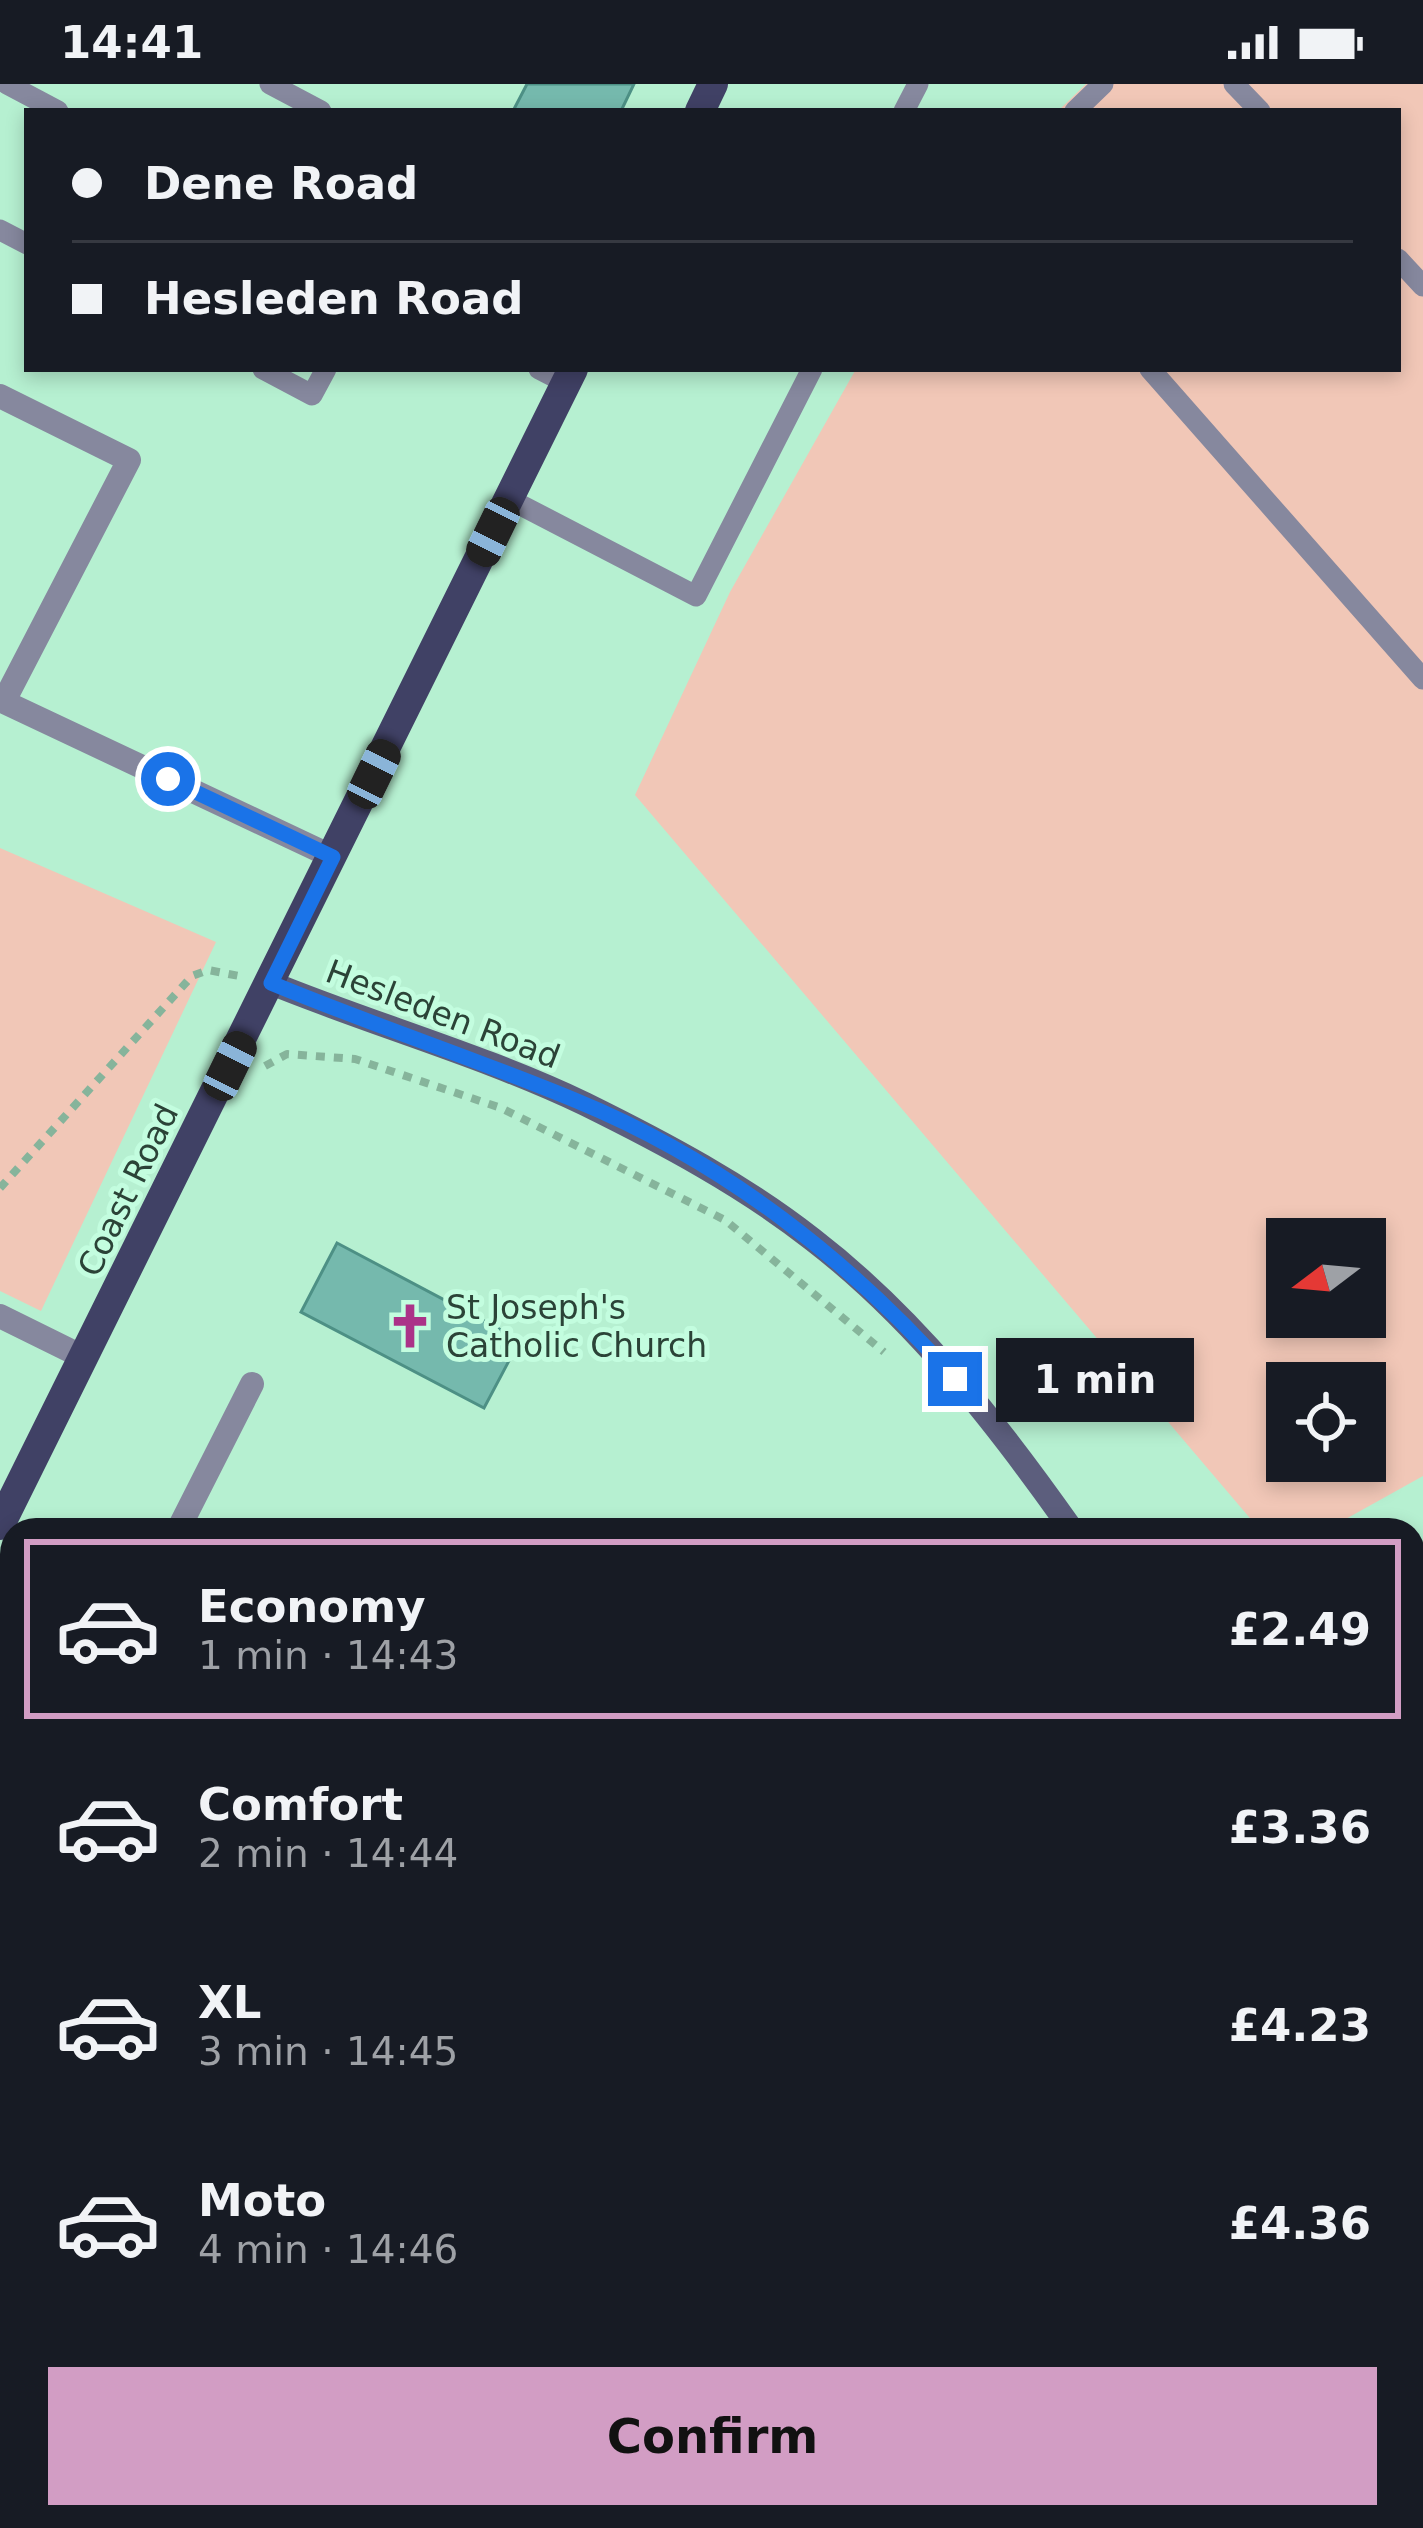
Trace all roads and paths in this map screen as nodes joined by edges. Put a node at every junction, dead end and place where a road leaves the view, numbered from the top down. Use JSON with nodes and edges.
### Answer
{"nodes":[{"id":1,"x":8,"y":84,"type":"edge"},
{"id":2,"x":270,"y":84,"type":"edge"},
{"id":3,"x":1103,"y":84,"type":"edge"},
{"id":4,"x":1234,"y":84,"type":"edge"},
{"id":5,"x":52,"y":108,"type":"edge"},
{"id":6,"x":315,"y":108,"type":"edge"},
{"id":7,"x":1078,"y":108,"type":"edge"},
{"id":8,"x":1257,"y":108,"type":"edge"},
{"id":9,"x":1401,"y":262,"type":"edge"},
{"id":10,"x":1423,"y":286,"type":"edge"},
{"id":11,"x":269,"y":372,"type":"edge"},
{"id":12,"x":324,"y":372,"type":"edge"},
{"id":13,"x":810,"y":372,"type":"edge"},
{"id":14,"x":1153,"y":372,"type":"edge"},
{"id":15,"x":560,"y":374,"type":"edge"},
{"id":16,"x":0,"y":396,"type":"edge"},
{"id":17,"x":509,"y":499,"type":"junction"},
{"id":18,"x":1423,"y":679,"type":"edge"},
{"id":19,"x":2,"y":700,"type":"edge"},
{"id":20,"x":333,"y":857,"type":"junction"},
{"id":21,"x":271,"y":983,"type":"junction"},
{"id":22,"x":252,"y":1073,"type":"dead end"},
{"id":23,"x":0,"y":1188,"type":"edge"},
{"id":24,"x":0,"y":1316,"type":"edge"},
{"id":25,"x":85,"y":1358,"type":"junction"},
{"id":26,"x":893,"y":1360,"type":"dead end"},
{"id":27,"x":252,"y":1384,"type":"dead end"},
{"id":28,"x":4,"y":1518,"type":"edge"},
{"id":29,"x":184,"y":1518,"type":"edge"},
{"id":30,"x":1064,"y":1518,"type":"edge"}],
"edges":[{"from":1,"to":5,"type":"lane"},
{"from":2,"to":6,"type":"lane"},
{"from":3,"to":7,"type":"lane"},
{"from":4,"to":8,"type":"lane"},
{"from":9,"to":10,"type":"lane"},
{"from":11,"to":12,"type":"lane"},
{"from":13,"to":17,"type":"lane"},
{"from":14,"to":18,"type":"lane"},
{"from":15,"to":17,"type":"main road","name":"Coast Road"},
{"from":16,"to":19,"type":"street"},
{"from":17,"to":20,"type":"main road","name":"Coast Road"},
{"from":19,"to":20,"type":"street"},
{"from":20,"to":21,"type":"main road","name":"Coast Road"},
{"from":21,"to":23,"type":"path"},
{"from":21,"to":25,"type":"main road","name":"Coast Road"},
{"from":21,"to":30,"type":"main road","name":"Hesleden Road"},
{"from":22,"to":26,"type":"path"},
{"from":24,"to":25,"type":"street"},
{"from":25,"to":28,"type":"main road","name":"Coast Road"},
{"from":27,"to":29,"type":"street"}]}
